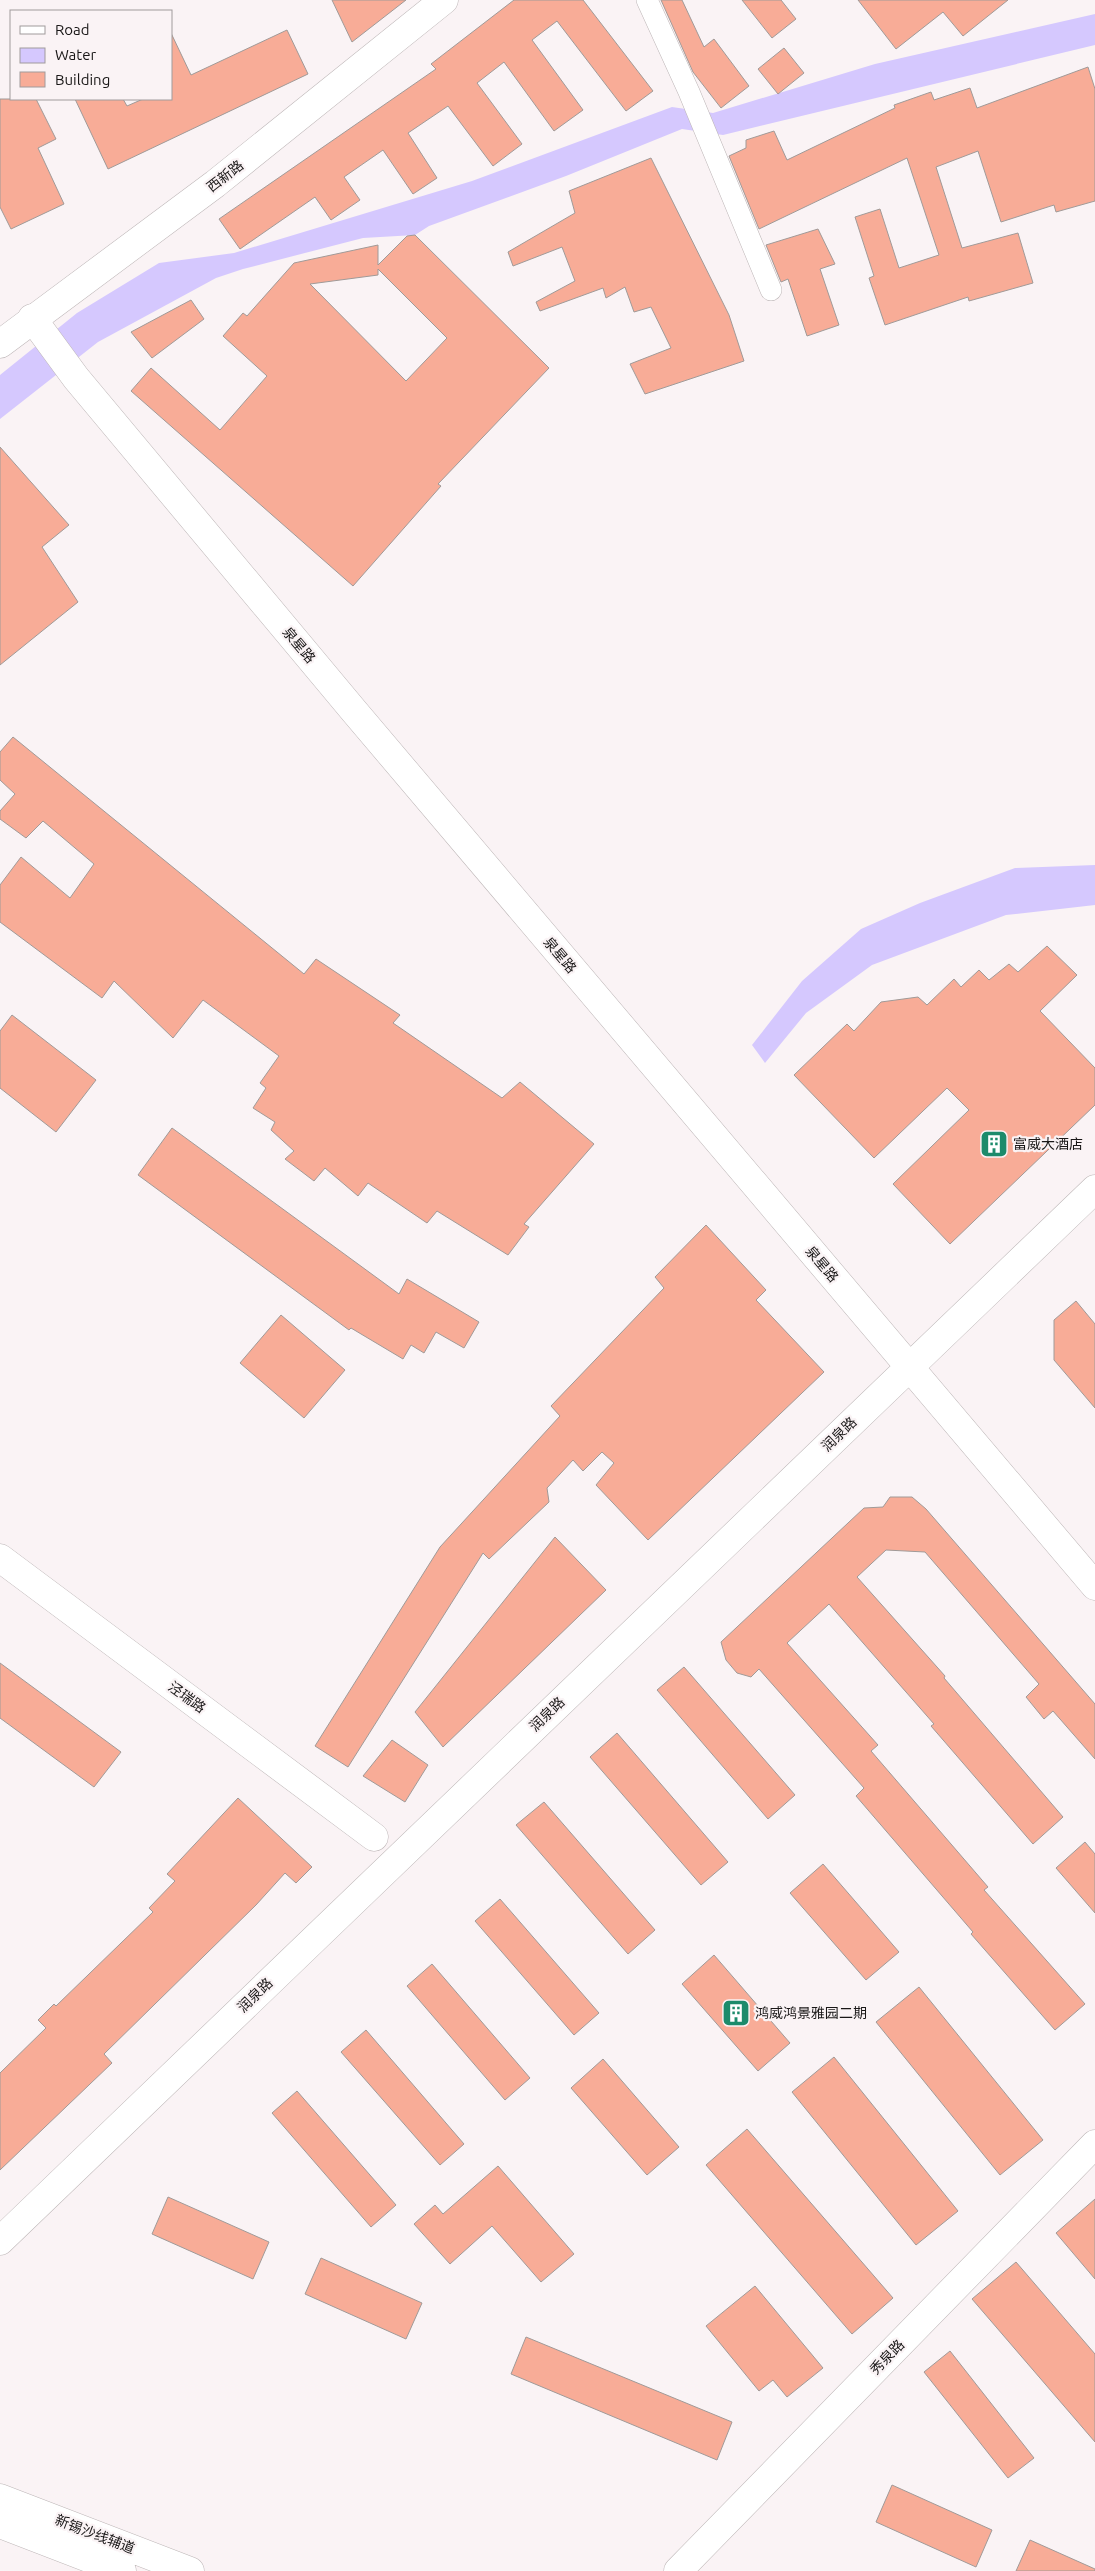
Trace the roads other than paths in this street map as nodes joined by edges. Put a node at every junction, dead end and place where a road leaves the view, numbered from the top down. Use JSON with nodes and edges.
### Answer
{"nodes":[{"id":1,"x":444,"y":0,"type":"edge"},
{"id":2,"x":647,"y":0,"type":"edge"},
{"id":3,"x":771,"y":290,"type":"dead end"},
{"id":4,"x":36,"y":325,"type":"junction"},
{"id":5,"x":0,"y":344,"type":"edge"},
{"id":6,"x":1095,"y":1189,"type":"edge"},
{"id":7,"x":910,"y":1367,"type":"junction"},
{"id":8,"x":0,"y":1558,"type":"edge"},
{"id":9,"x":1095,"y":1586,"type":"edge"},
{"id":10,"x":374,"y":1837,"type":"dead end"},
{"id":11,"x":1095,"y":2144,"type":"edge"},
{"id":12,"x":0,"y":2241,"type":"edge"},
{"id":13,"x":0,"y":2498,"type":"edge"},
{"id":14,"x":0,"y":2524,"type":"edge"},
{"id":15,"x":122,"y":2571,"type":"edge"},
{"id":16,"x":190,"y":2571,"type":"edge"},
{"id":17,"x":678,"y":2571,"type":"edge"}],
"edges":[{"from":1,"to":4,"type":"street","name":"西新路"},
{"from":2,"to":3,"type":"street"},
{"from":4,"to":5,"type":"street","name":"西新路"},
{"from":4,"to":7,"type":"street","name":"泉星路"},
{"from":6,"to":7,"type":"street","name":"润泉路"},
{"from":7,"to":9,"type":"street","name":"泉星路"},
{"from":7,"to":12,"type":"street","name":"润泉路"},
{"from":8,"to":10,"type":"street","name":"泾瑞路"},
{"from":11,"to":17,"type":"street","name":"秀泉路"},
{"from":13,"to":16,"type":"street","name":"新锡沙线辅道"},
{"from":14,"to":15,"type":"street","name":"新锡沙线辅道"}]}
